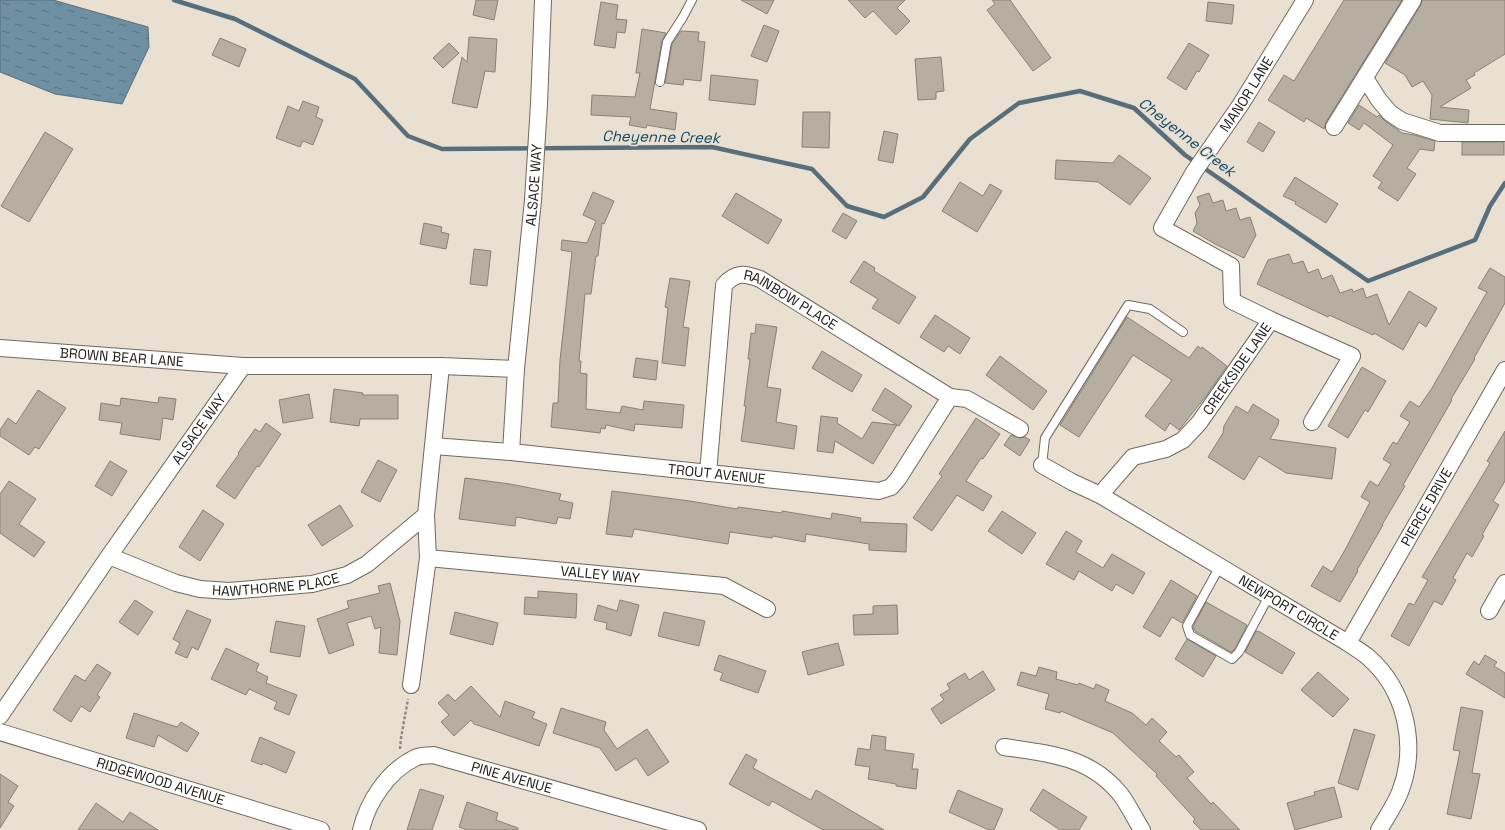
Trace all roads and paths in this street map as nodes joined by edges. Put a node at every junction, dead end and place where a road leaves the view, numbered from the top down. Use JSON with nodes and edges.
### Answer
{"nodes":[{"id":1,"x":543,"y":0,"type":"edge"},
{"id":2,"x":692,"y":0,"type":"edge"},
{"id":3,"x":1305,"y":0,"type":"edge"},
{"id":4,"x":1413,"y":0,"type":"edge"},
{"id":5,"x":1364,"y":78,"type":"junction"},
{"id":6,"x":660,"y":82,"type":"dead end"},
{"id":7,"x":1334,"y":127,"type":"dead end"},
{"id":8,"x":1505,"y":133,"type":"edge"},
{"id":9,"x":1162,"y":228,"type":"joint"},
{"id":10,"x":1271,"y":320,"type":"junction"},
{"id":11,"x":1183,"y":332,"type":"dead end"},
{"id":12,"x":0,"y":348,"type":"edge"},
{"id":13,"x":243,"y":366,"type":"junction"},
{"id":14,"x":441,"y":366,"type":"junction"},
{"id":15,"x":516,"y":369,"type":"junction"},
{"id":16,"x":1505,"y":370,"type":"edge"},
{"id":17,"x":950,"y":397,"type":"junction"},
{"id":18,"x":1312,"y":422,"type":"dead end"},
{"id":19,"x":1020,"y":429,"type":"dead end"},
{"id":20,"x":434,"y":446,"type":"junction"},
{"id":21,"x":511,"y":452,"type":"junction"},
{"id":22,"x":1042,"y":465,"type":"joint"},
{"id":23,"x":708,"y":473,"type":"junction"},
{"id":24,"x":1100,"y":495,"type":"junction"},
{"id":25,"x":426,"y":515,"type":"junction"},
{"id":26,"x":109,"y":556,"type":"junction"},
{"id":27,"x":428,"y":558,"type":"junction"},
{"id":28,"x":1220,"y":566,"type":"junction"},
{"id":29,"x":1505,"y":583,"type":"edge"},
{"id":30,"x":1269,"y":596,"type":"junction"},
{"id":31,"x":767,"y":609,"type":"dead end"},
{"id":32,"x":1489,"y":611,"type":"dead end"},
{"id":33,"x":1348,"y":643,"type":"junction"},
{"id":34,"x":410,"y":685,"type":"joint"},
{"id":35,"x":0,"y":716,"type":"edge"},
{"id":36,"x":0,"y":732,"type":"edge"},
{"id":37,"x":1004,"y":747,"type":"dead end"},
{"id":38,"x":399,"y":768,"type":"junction"},
{"id":39,"x":689,"y":829,"type":"edge"},
{"id":40,"x":321,"y":830,"type":"edge"},
{"id":41,"x":361,"y":830,"type":"edge"},
{"id":42,"x":1142,"y":830,"type":"edge"},
{"id":43,"x":1379,"y":830,"type":"edge"}],
"edges":[{"from":1,"to":15,"type":"street","name":"ALSACE WAY"},
{"from":2,"to":6,"type":"lane"},
{"from":3,"to":9,"type":"street","name":"MANOR LANE"},
{"from":4,"to":5,"type":"street"},
{"from":5,"to":7,"type":"street"},
{"from":5,"to":8,"type":"street"},
{"from":9,"to":10,"type":"street","name":"CREEKSIDE LANE"},
{"from":10,"to":18,"type":"street"},
{"from":10,"to":24,"type":"street","name":"CREEKSIDE LANE"},
{"from":11,"to":22,"type":"lane"},
{"from":12,"to":13,"type":"street","name":"BROWN BEAR LANE"},
{"from":13,"to":14,"type":"street"},
{"from":13,"to":26,"type":"street","name":"ALSACE WAY"},
{"from":14,"to":15,"type":"street"},
{"from":14,"to":20,"type":"street"},
{"from":15,"to":21,"type":"street","name":"ALSACE WAY"},
{"from":16,"to":33,"type":"street","name":"PIERCE DRIVE"},
{"from":17,"to":19,"type":"street","name":"RAINBOW PLACE"},
{"from":17,"to":23,"type":"street","name":"TROUT AVENUE"},
{"from":17,"to":23,"type":"street","name":"RAINBOW PLACE"},
{"from":20,"to":21,"type":"street","name":"TROUT AVENUE"},
{"from":20,"to":25,"type":"street"},
{"from":21,"to":23,"type":"street","name":"TROUT AVENUE"},
{"from":22,"to":24,"type":"street","name":"NEWPORT CIRCLE"},
{"from":24,"to":28,"type":"street","name":"NEWPORT CIRCLE"},
{"from":25,"to":26,"type":"street","name":"HAWTHORNE PLACE"},
{"from":25,"to":27,"type":"street"},
{"from":26,"to":35,"type":"street","name":"ALSACE WAY"},
{"from":27,"to":31,"type":"street","name":"VALLEY WAY"},
{"from":27,"to":34,"type":"street"},
{"from":28,"to":30,"type":"street","name":"NEWPORT CIRCLE"},
{"from":28,"to":30,"type":"lane"},
{"from":29,"to":32,"type":"street"},
{"from":30,"to":33,"type":"street","name":"NEWPORT CIRCLE"},
{"from":33,"to":43,"type":"street","name":"NEWPORT CIRCLE"},
{"from":34,"to":38,"type":"path"},
{"from":36,"to":40,"type":"street","name":"RIDGEWOOD AVENUE"},
{"from":37,"to":42,"type":"street"},
{"from":38,"to":39,"type":"street","name":"PINE AVENUE"},
{"from":38,"to":41,"type":"street","name":"PINE AVENUE"}]}
